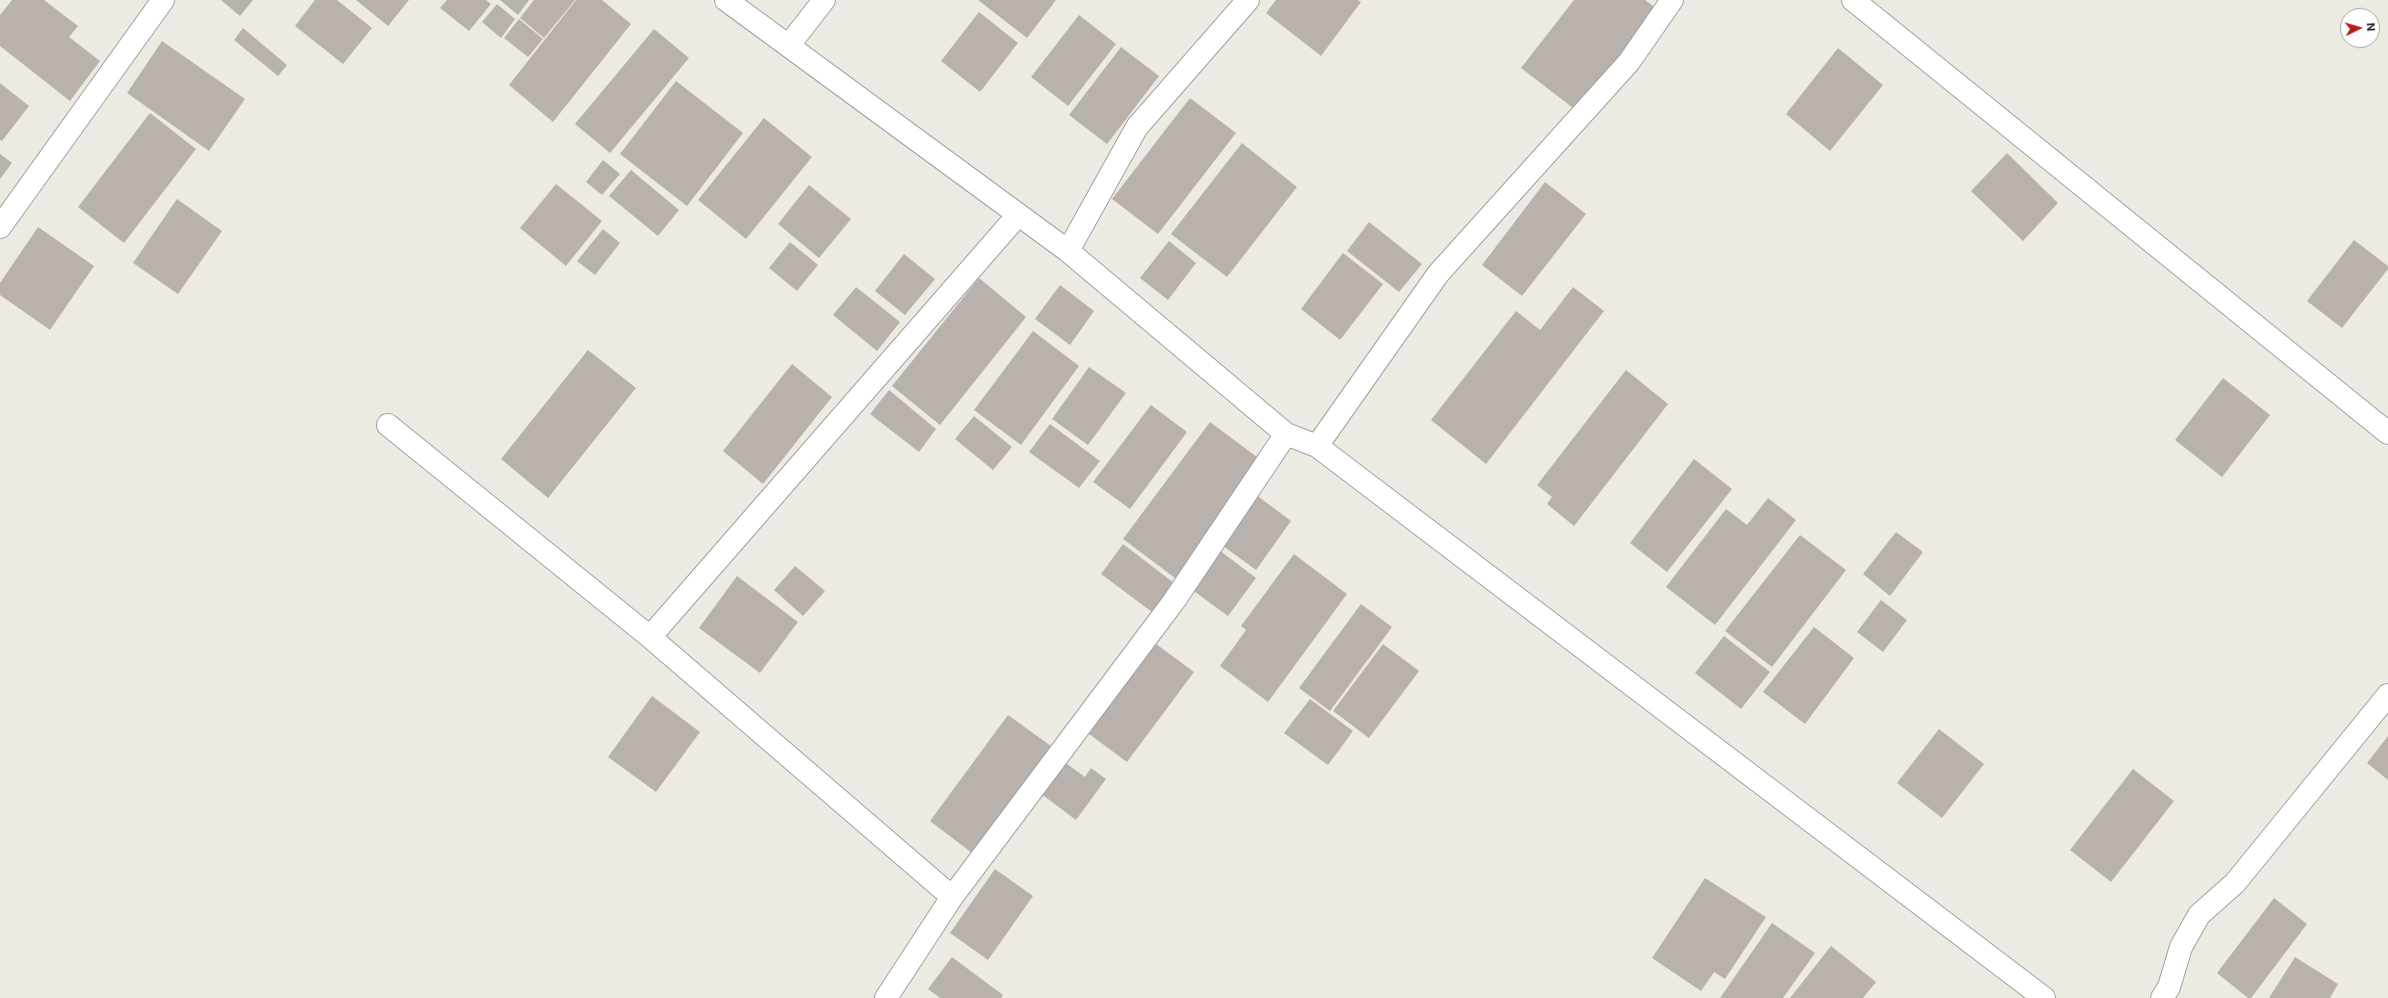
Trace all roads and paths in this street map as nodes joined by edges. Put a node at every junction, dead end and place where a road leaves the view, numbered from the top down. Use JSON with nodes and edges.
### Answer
{"nodes":[{"id":1,"x":163,"y":0,"type":"edge"},
{"id":2,"x":726,"y":0,"type":"edge"},
{"id":3,"x":824,"y":0,"type":"edge"},
{"id":4,"x":1248,"y":0,"type":"edge"},
{"id":5,"x":1672,"y":0,"type":"edge"},
{"id":6,"x":1853,"y":0,"type":"edge"},
{"id":7,"x":789,"y":45,"type":"junction"},
{"id":8,"x":1018,"y":215,"type":"junction"},
{"id":9,"x":0,"y":227,"type":"edge"},
{"id":10,"x":1068,"y":251,"type":"junction"},
{"id":11,"x":388,"y":425,"type":"dead end"},
{"id":12,"x":2388,"y":432,"type":"edge"},
{"id":13,"x":1286,"y":434,"type":"junction"},
{"id":14,"x":1317,"y":446,"type":"junction"},
{"id":15,"x":650,"y":637,"type":"junction"},
{"id":16,"x":2388,"y":695,"type":"edge"},
{"id":17,"x":952,"y":897,"type":"junction"},
{"id":18,"x":886,"y":998,"type":"edge"},
{"id":19,"x":2044,"y":998,"type":"edge"},
{"id":20,"x":2162,"y":998,"type":"edge"}],
"edges":[{"from":1,"to":9,"type":"street"},
{"from":2,"to":7,"type":"street"},
{"from":3,"to":7,"type":"street"},
{"from":4,"to":10,"type":"street"},
{"from":5,"to":14,"type":"street"},
{"from":6,"to":12,"type":"street"},
{"from":7,"to":8,"type":"street"},
{"from":8,"to":10,"type":"street"},
{"from":8,"to":15,"type":"street"},
{"from":10,"to":13,"type":"street"},
{"from":11,"to":15,"type":"street"},
{"from":13,"to":14,"type":"street"},
{"from":13,"to":17,"type":"street"},
{"from":14,"to":19,"type":"street"},
{"from":15,"to":17,"type":"street"},
{"from":16,"to":20,"type":"street"},
{"from":17,"to":18,"type":"street"}]}
